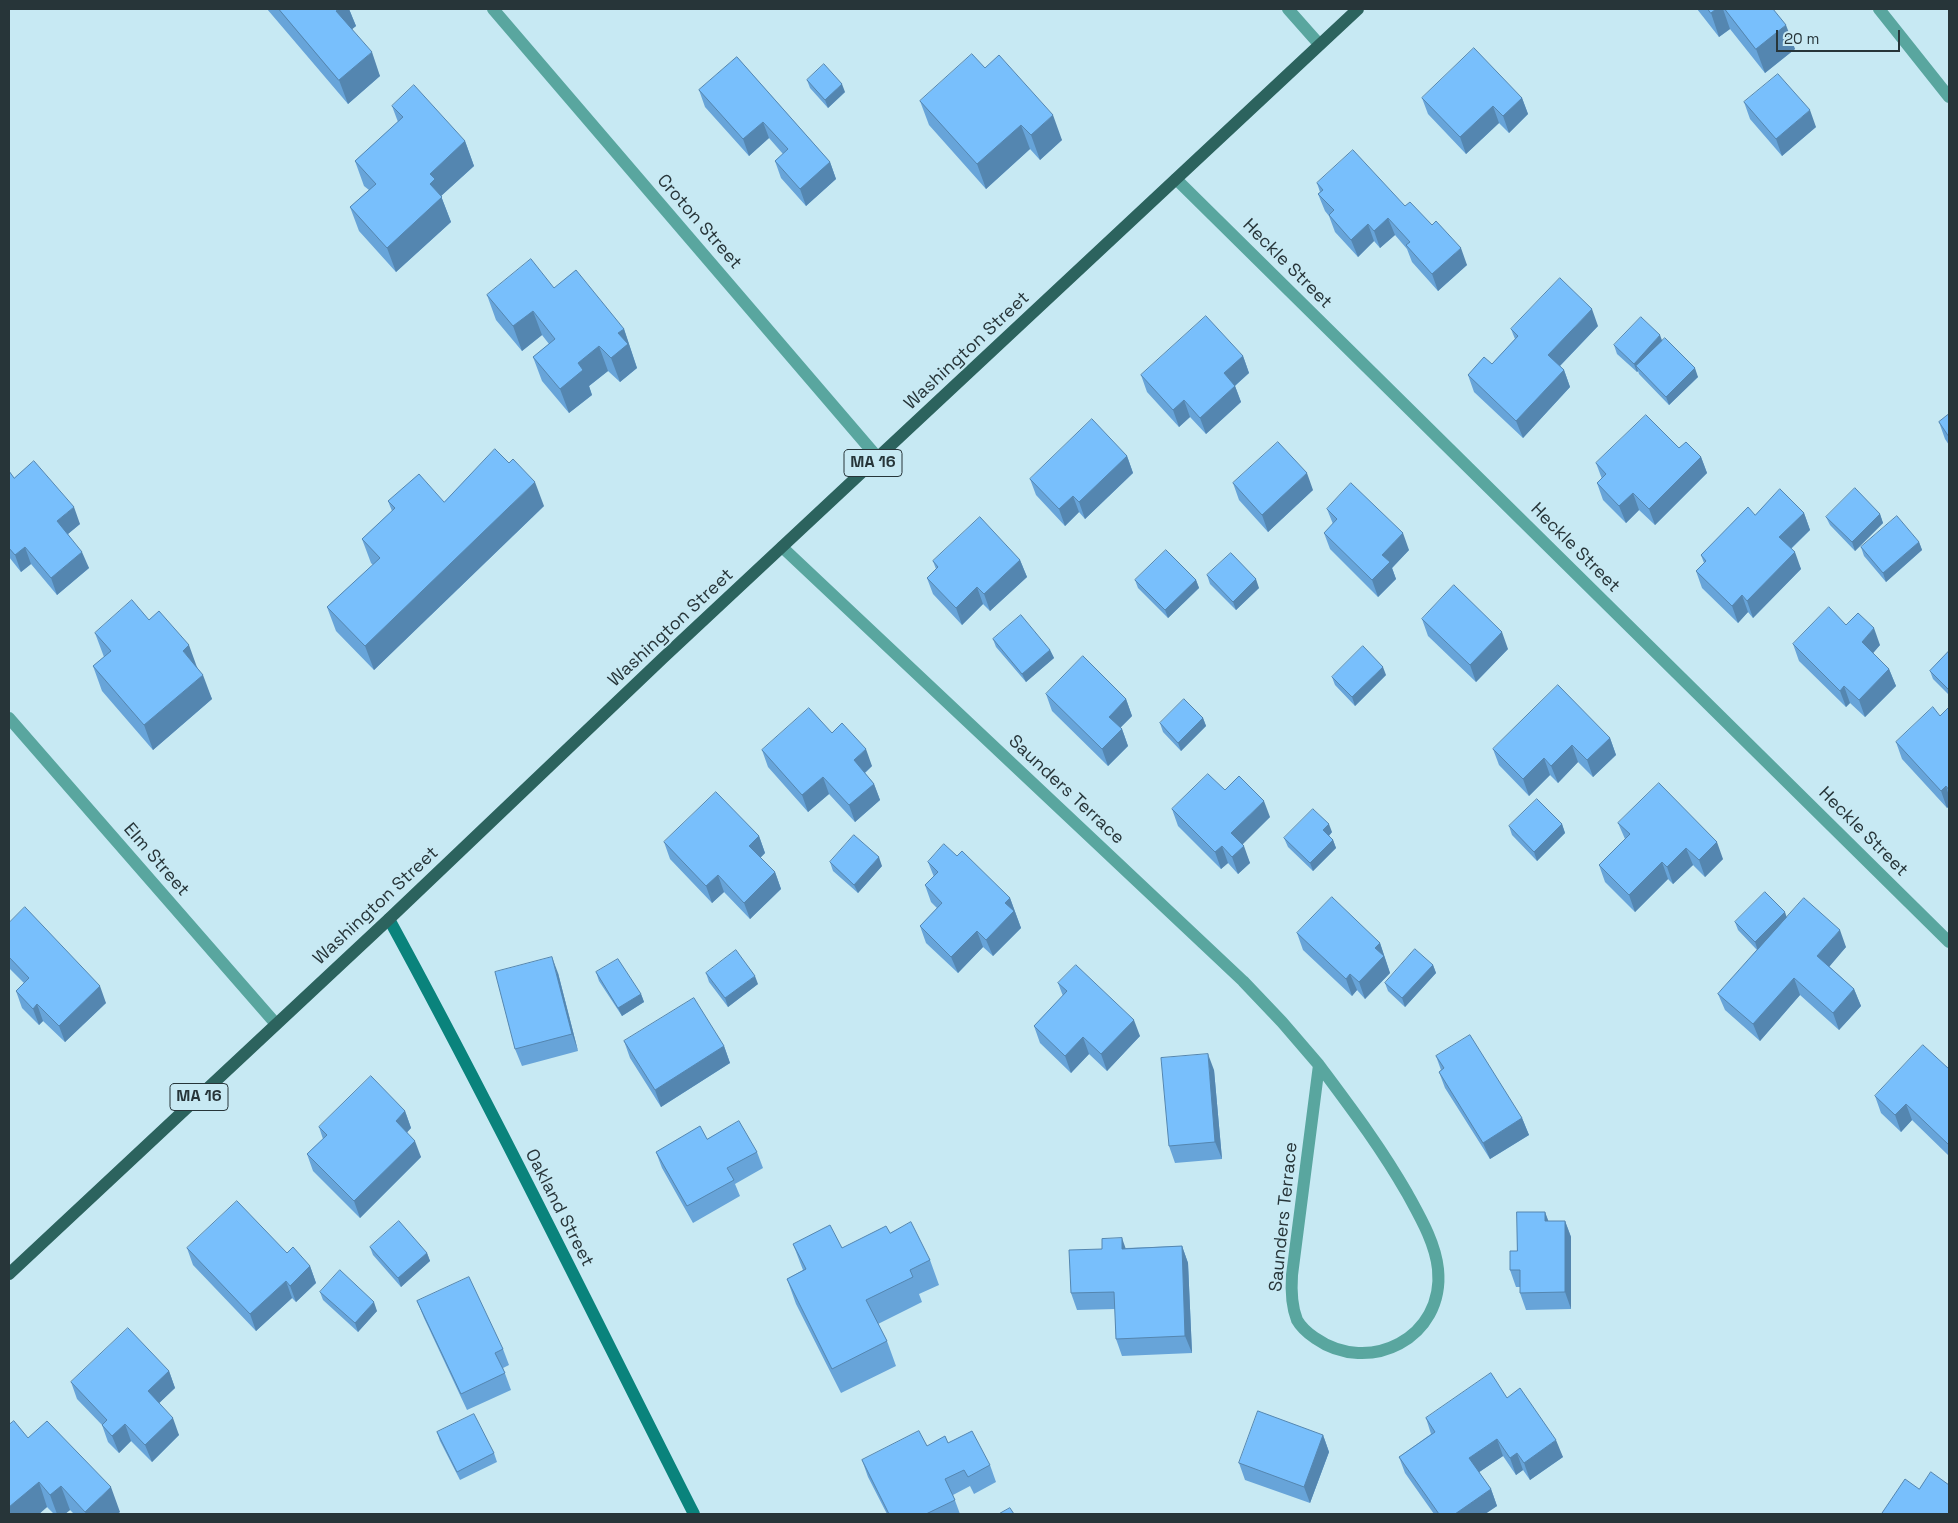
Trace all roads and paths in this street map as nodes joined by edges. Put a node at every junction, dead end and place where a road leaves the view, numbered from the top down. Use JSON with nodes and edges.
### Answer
{"nodes":[{"id":1,"x":493,"y":9,"type":"edge"},
{"id":2,"x":1288,"y":9,"type":"edge"},
{"id":3,"x":1358,"y":9,"type":"edge"},
{"id":4,"x":1879,"y":9,"type":"edge"},
{"id":5,"x":1319,"y":44,"type":"junction"},
{"id":6,"x":1949,"y":97,"type":"edge"},
{"id":7,"x":1176,"y":179,"type":"junction"},
{"id":8,"x":878,"y":458,"type":"junction"},
{"id":9,"x":782,"y":547,"type":"junction"},
{"id":10,"x":9,"y":718,"type":"edge"},
{"id":11,"x":389,"y":919,"type":"junction"},
{"id":12,"x":1949,"y":942,"type":"edge"},
{"id":13,"x":276,"y":1024,"type":"junction"},
{"id":14,"x":1319,"y":1065,"type":"junction"},
{"id":15,"x":9,"y":1274,"type":"edge"},
{"id":16,"x":694,"y":1514,"type":"edge"}],
"edges":[{"from":1,"to":8,"type":"street","name":"Croton Street"},
{"from":2,"to":5,"type":"street"},
{"from":3,"to":5,"type":"main road","name":"Washington Street","number":"MA 16"},
{"from":4,"to":6,"type":"street"},
{"from":5,"to":7,"type":"main road","name":"Washington Street","number":"MA 16"},
{"from":7,"to":8,"type":"main road","name":"Washington Street","number":"MA 16"},
{"from":7,"to":12,"type":"street","name":"Heckle Street"},
{"from":8,"to":9,"type":"main road","name":"Washington Street","number":"MA 16"},
{"from":9,"to":11,"type":"main road","name":"Washington Street","number":"MA 16"},
{"from":9,"to":14,"type":"street","name":"Saunders Terrace"},
{"from":10,"to":13,"type":"street","name":"Elm Street"},
{"from":11,"to":13,"type":"main road","name":"Washington Street","number":"MA 16"},
{"from":11,"to":16,"type":"street","name":"Oakland Street"},
{"from":13,"to":15,"type":"main road","name":"Washington Street","number":"MA 16"},
{"from":14,"to":14,"type":"street","name":"Saunders Terrace"}]}
